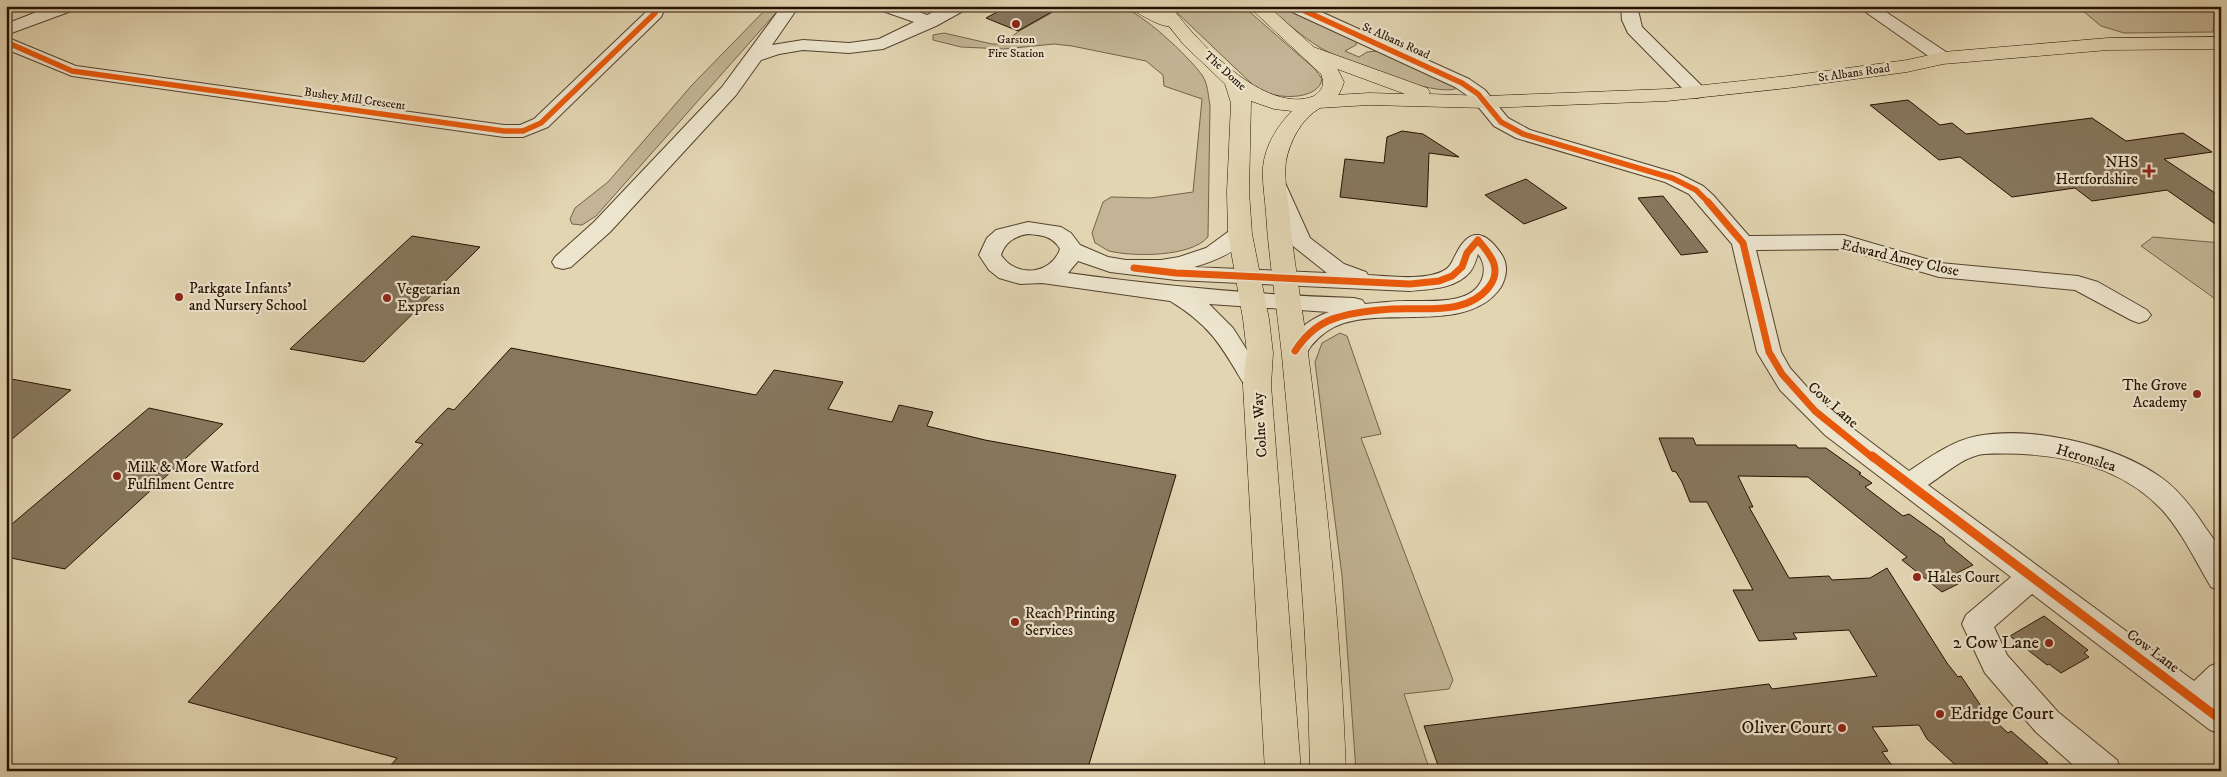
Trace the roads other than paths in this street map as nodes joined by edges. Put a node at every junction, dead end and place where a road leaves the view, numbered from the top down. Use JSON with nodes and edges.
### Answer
{"nodes":[{"id":1,"x":68,"y":6,"type":"edge"},
{"id":2,"x":658,"y":6,"type":"edge"},
{"id":3,"x":791,"y":6,"type":"edge"},
{"id":4,"x":886,"y":6,"type":"edge"},
{"id":5,"x":959,"y":6,"type":"edge"},
{"id":6,"x":1139,"y":6,"type":"edge"},
{"id":7,"x":1256,"y":6,"type":"edge"},
{"id":8,"x":1294,"y":6,"type":"edge"},
{"id":9,"x":1629,"y":6,"type":"edge"},
{"id":10,"x":1865,"y":6,"type":"edge"},
{"id":11,"x":1167,"y":14,"type":"edge"},
{"id":12,"x":778,"y":22,"type":"junction"},
{"id":13,"x":930,"y":22,"type":"junction"},
{"id":14,"x":6,"y":30,"type":"edge"},
{"id":15,"x":6,"y":42,"type":"edge"},
{"id":16,"x":2221,"y":43,"type":"edge"},
{"id":17,"x":1374,"y":44,"type":"junction"},
{"id":18,"x":812,"y":45,"type":"junction"},
{"id":19,"x":1309,"y":52,"type":"junction"},
{"id":20,"x":1355,"y":52,"type":"dead end"},
{"id":21,"x":756,"y":56,"type":"junction"},
{"id":22,"x":1943,"y":58,"type":"junction"},
{"id":23,"x":1235,"y":82,"type":"junction"},
{"id":24,"x":1697,"y":92,"type":"junction"},
{"id":25,"x":1445,"y":100,"type":"junction"},
{"id":26,"x":1486,"y":102,"type":"junction"},
{"id":27,"x":1315,"y":103,"type":"junction"},
{"id":28,"x":1275,"y":182,"type":"junction"},
{"id":29,"x":1240,"y":234,"type":"junction"},
{"id":30,"x":1743,"y":243,"type":"junction"},
{"id":31,"x":1071,"y":249,"type":"junction"},
{"id":32,"x":563,"y":262,"type":"dead end"},
{"id":33,"x":1134,"y":268,"type":"junction"},
{"id":34,"x":1042,"y":276,"type":"junction"},
{"id":35,"x":1370,"y":282,"type":"junction"},
{"id":36,"x":1251,"y":288,"type":"junction"},
{"id":37,"x":1286,"y":291,"type":"junction"},
{"id":38,"x":1174,"y":294,"type":"junction"},
{"id":39,"x":1394,"y":309,"type":"junction"},
{"id":40,"x":2138,"y":315,"type":"dead end"},
{"id":41,"x":1295,"y":351,"type":"junction"},
{"id":42,"x":1257,"y":385,"type":"junction"},
{"id":43,"x":1910,"y":483,"type":"junction"},
{"id":44,"x":2032,"y":576,"type":"junction"},
{"id":45,"x":2221,"y":579,"type":"edge"},
{"id":46,"x":2221,"y":675,"type":"edge"},
{"id":47,"x":2196,"y":700,"type":"junction"},
{"id":48,"x":2221,"y":720,"type":"edge"},
{"id":49,"x":1283,"y":771,"type":"edge"},
{"id":50,"x":1328,"y":771,"type":"edge"},
{"id":51,"x":2105,"y":771,"type":"edge"}],
"edges":[{"from":1,"to":14,"type":"street"},
{"from":2,"to":15,"type":"street","name":"Bushey Mill Crescent"},
{"from":3,"to":12,"type":"street"},
{"from":4,"to":13,"type":"street"},
{"from":5,"to":13,"type":"street"},
{"from":6,"to":11,"type":"main road"},
{"from":7,"to":19,"type":"main road"},
{"from":8,"to":17,"type":"street","name":"St Albans Road"},
{"from":9,"to":24,"type":"street"},
{"from":10,"to":22,"type":"street"},
{"from":11,"to":23,"type":"main road","name":"The Dome"},
{"from":12,"to":18,"type":"street"},
{"from":12,"to":21,"type":"street"},
{"from":13,"to":18,"type":"street"},
{"from":16,"to":22,"type":"main road","name":"St Albans Road"},
{"from":17,"to":20,"type":"street","name":"St Albans Road"},
{"from":17,"to":26,"type":"street","name":"St Albans Road"},
{"from":18,"to":21,"type":"street"},
{"from":19,"to":25,"type":"main road","name":"St Albans Road"},
{"from":19,"to":27,"type":"main road"},
{"from":21,"to":32,"type":"street"},
{"from":22,"to":24,"type":"main road","name":"St Albans Road"},
{"from":23,"to":27,"type":"main road","name":"The Dome"},
{"from":23,"to":29,"type":"main road","name":"Colne Way"},
{"from":24,"to":26,"type":"main road","name":"St Albans Road"},
{"from":25,"to":26,"type":"main road","name":"St Albans Road"},
{"from":25,"to":27,"type":"main road","name":"St Albans Road"},
{"from":26,"to":30,"type":"street","name":"Cow Lane"},
{"from":27,"to":28,"type":"main road"},
{"from":28,"to":35,"type":"street"},
{"from":28,"to":37,"type":"main road"},
{"from":29,"to":33,"type":"street"},
{"from":29,"to":36,"type":"main road","name":"Colne Way"},
{"from":30,"to":40,"type":"street","name":"Edward Amey Close"},
{"from":30,"to":43,"type":"street","name":"Cow Lane"},
{"from":31,"to":33,"type":"street"},
{"from":31,"to":34,"type":"street"},
{"from":31,"to":34,"type":"street"},
{"from":33,"to":36,"type":"street"},
{"from":34,"to":38,"type":"street"},
{"from":35,"to":37,"type":"street"},
{"from":35,"to":39,"type":"street"},
{"from":36,"to":37,"type":"street"},
{"from":36,"to":38,"type":"street"},
{"from":36,"to":42,"type":"main road","name":"Colne Way"},
{"from":37,"to":39,"type":"street"},
{"from":37,"to":41,"type":"main road"},
{"from":38,"to":42,"type":"street"},
{"from":39,"to":41,"type":"street"},
{"from":41,"to":50,"type":"main road"},
{"from":42,"to":49,"type":"main road","name":"Colne Way"},
{"from":43,"to":44,"type":"street","name":"Cow Lane"},
{"from":43,"to":45,"type":"street","name":"Heronslea"},
{"from":44,"to":47,"type":"street","name":"Cow Lane"},
{"from":44,"to":51,"type":"street"},
{"from":46,"to":47,"type":"street"},
{"from":47,"to":48,"type":"street","name":"Cow Lane"}]}
